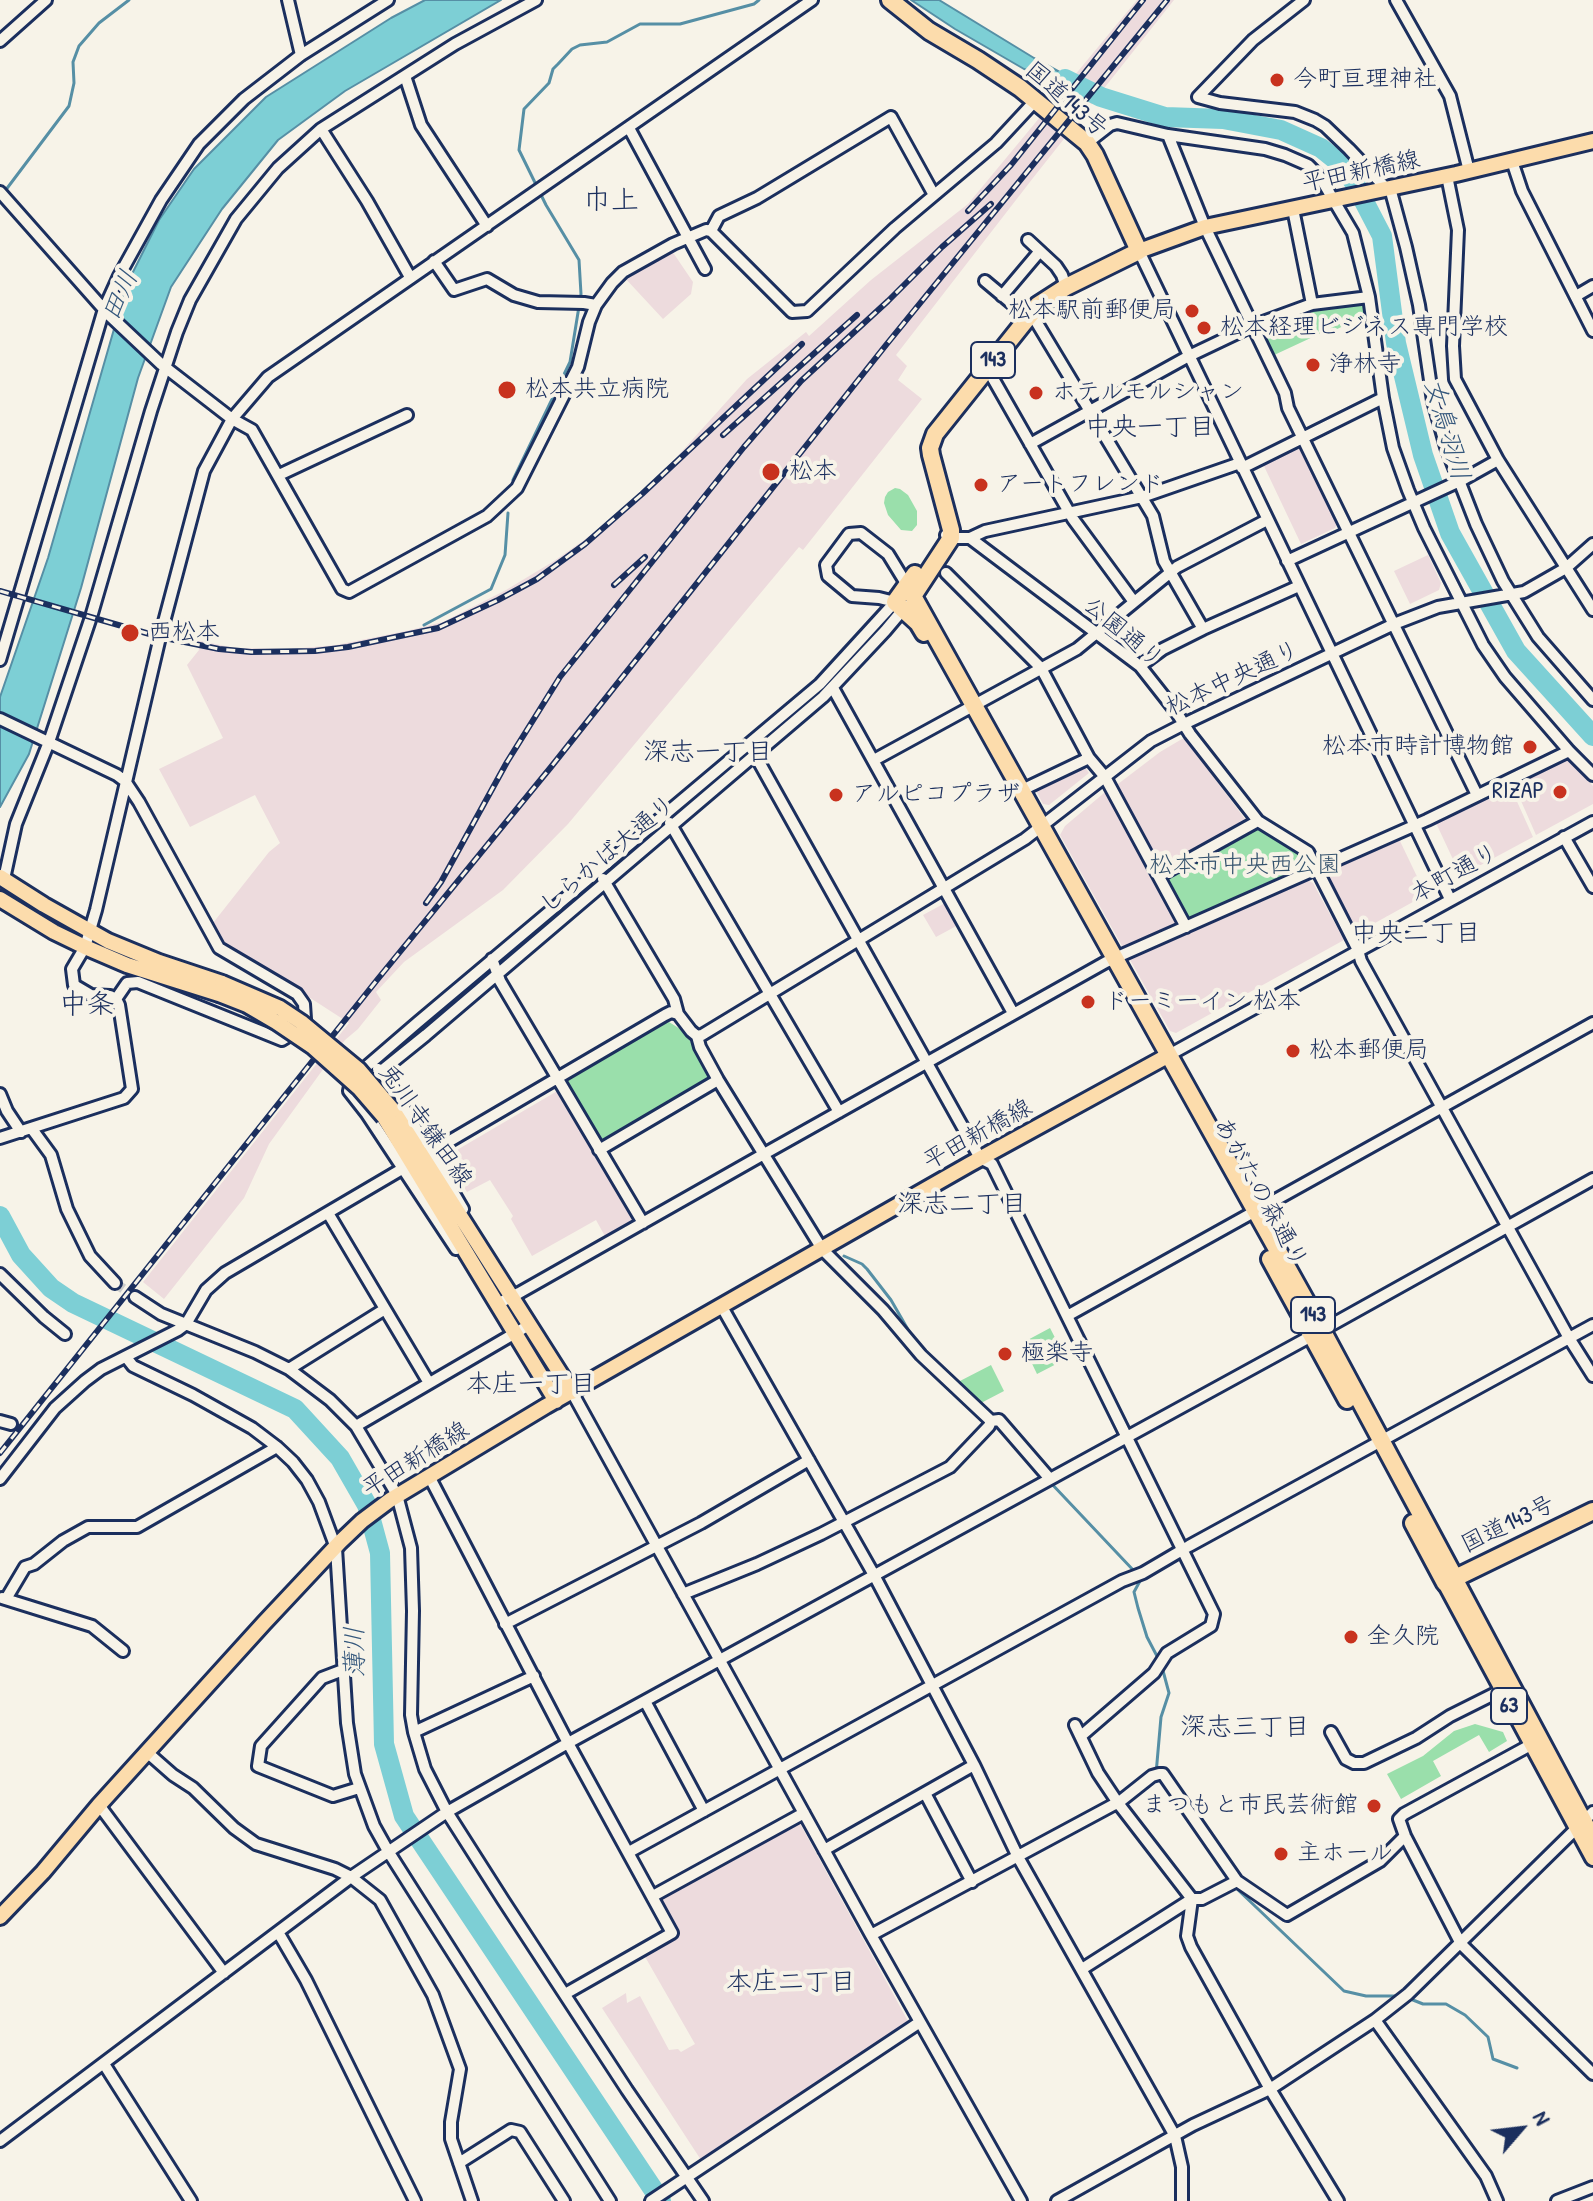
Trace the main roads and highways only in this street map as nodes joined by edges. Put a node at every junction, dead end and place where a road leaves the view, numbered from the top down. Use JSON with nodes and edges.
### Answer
{"nodes":[{"id":1,"x":890,"y":0,"type":"edge"},
{"id":2,"x":1593,"y":141,"type":"edge"},
{"id":3,"x":1139,"y":251,"type":"junction"},
{"id":4,"x":970,"y":707,"type":"junction"},
{"id":5,"x":1038,"y":830,"type":"junction"},
{"id":6,"x":2,"y":878,"type":"edge"},
{"id":7,"x":0,"y":899,"type":"edge"},
{"id":8,"x":221,"y":988,"type":"junction"},
{"id":9,"x":1164,"y":1057,"type":"junction"},
{"id":10,"x":388,"y":1113,"type":"junction"},
{"id":11,"x":572,"y":1392,"type":"junction"},
{"id":12,"x":556,"y":1401,"type":"junction"},
{"id":13,"x":1593,"y":1511,"type":"edge"},
{"id":14,"x":1450,"y":1581,"type":"junction"},
{"id":15,"x":1584,"y":1820,"type":"edge"},
{"id":16,"x":1593,"y":1837,"type":"edge"},
{"id":17,"x":1593,"y":1858,"type":"edge"},
{"id":18,"x":0,"y":1917,"type":"edge"}],
"edges":[{"from":1,"to":3,"type":"highway","name":"国道143号"},
{"from":2,"to":3,"type":"main road","name":"平田新橋線"},
{"from":3,"to":4,"type":"highway","name":"あがたの森通り","number":"143"},
{"from":4,"to":5,"type":"highway","name":"あがたの森通り","number":"143"},
{"from":4,"to":5,"type":"highway","name":"あがたの森通り","number":"143"},
{"from":5,"to":9,"type":"highway","name":"あがたの森通り","number":"143"},
{"from":6,"to":8,"type":"main road","name":"兎川寺鎌田線"},
{"from":7,"to":8,"type":"main road","name":"兎川寺鎌田線"},
{"from":8,"to":10,"type":"main road","name":"兎川寺鎌田線","bridge":true},
{"from":9,"to":11,"type":"main road","name":"平田新橋線"},
{"from":9,"to":14,"type":"highway","name":"あがたの森通り","number":"143"},
{"from":10,"to":11,"type":"main road","name":"兎川寺鎌田線"},
{"from":10,"to":12,"type":"main road","name":"兎川寺鎌田線"},
{"from":11,"to":12,"type":"main road","name":"平田新橋線"},
{"from":12,"to":18,"type":"main road","name":"平田新橋線"},
{"from":13,"to":14,"type":"highway","name":"国道143号"},
{"from":14,"to":15,"type":"main road","name":"あがたの森通り","number":"63"},
{"from":15,"to":16,"type":"main road","name":"あがたの森通り","number":"63"},
{"from":15,"to":17,"type":"main road","name":"あがたの森通り","number":"63"}]}
